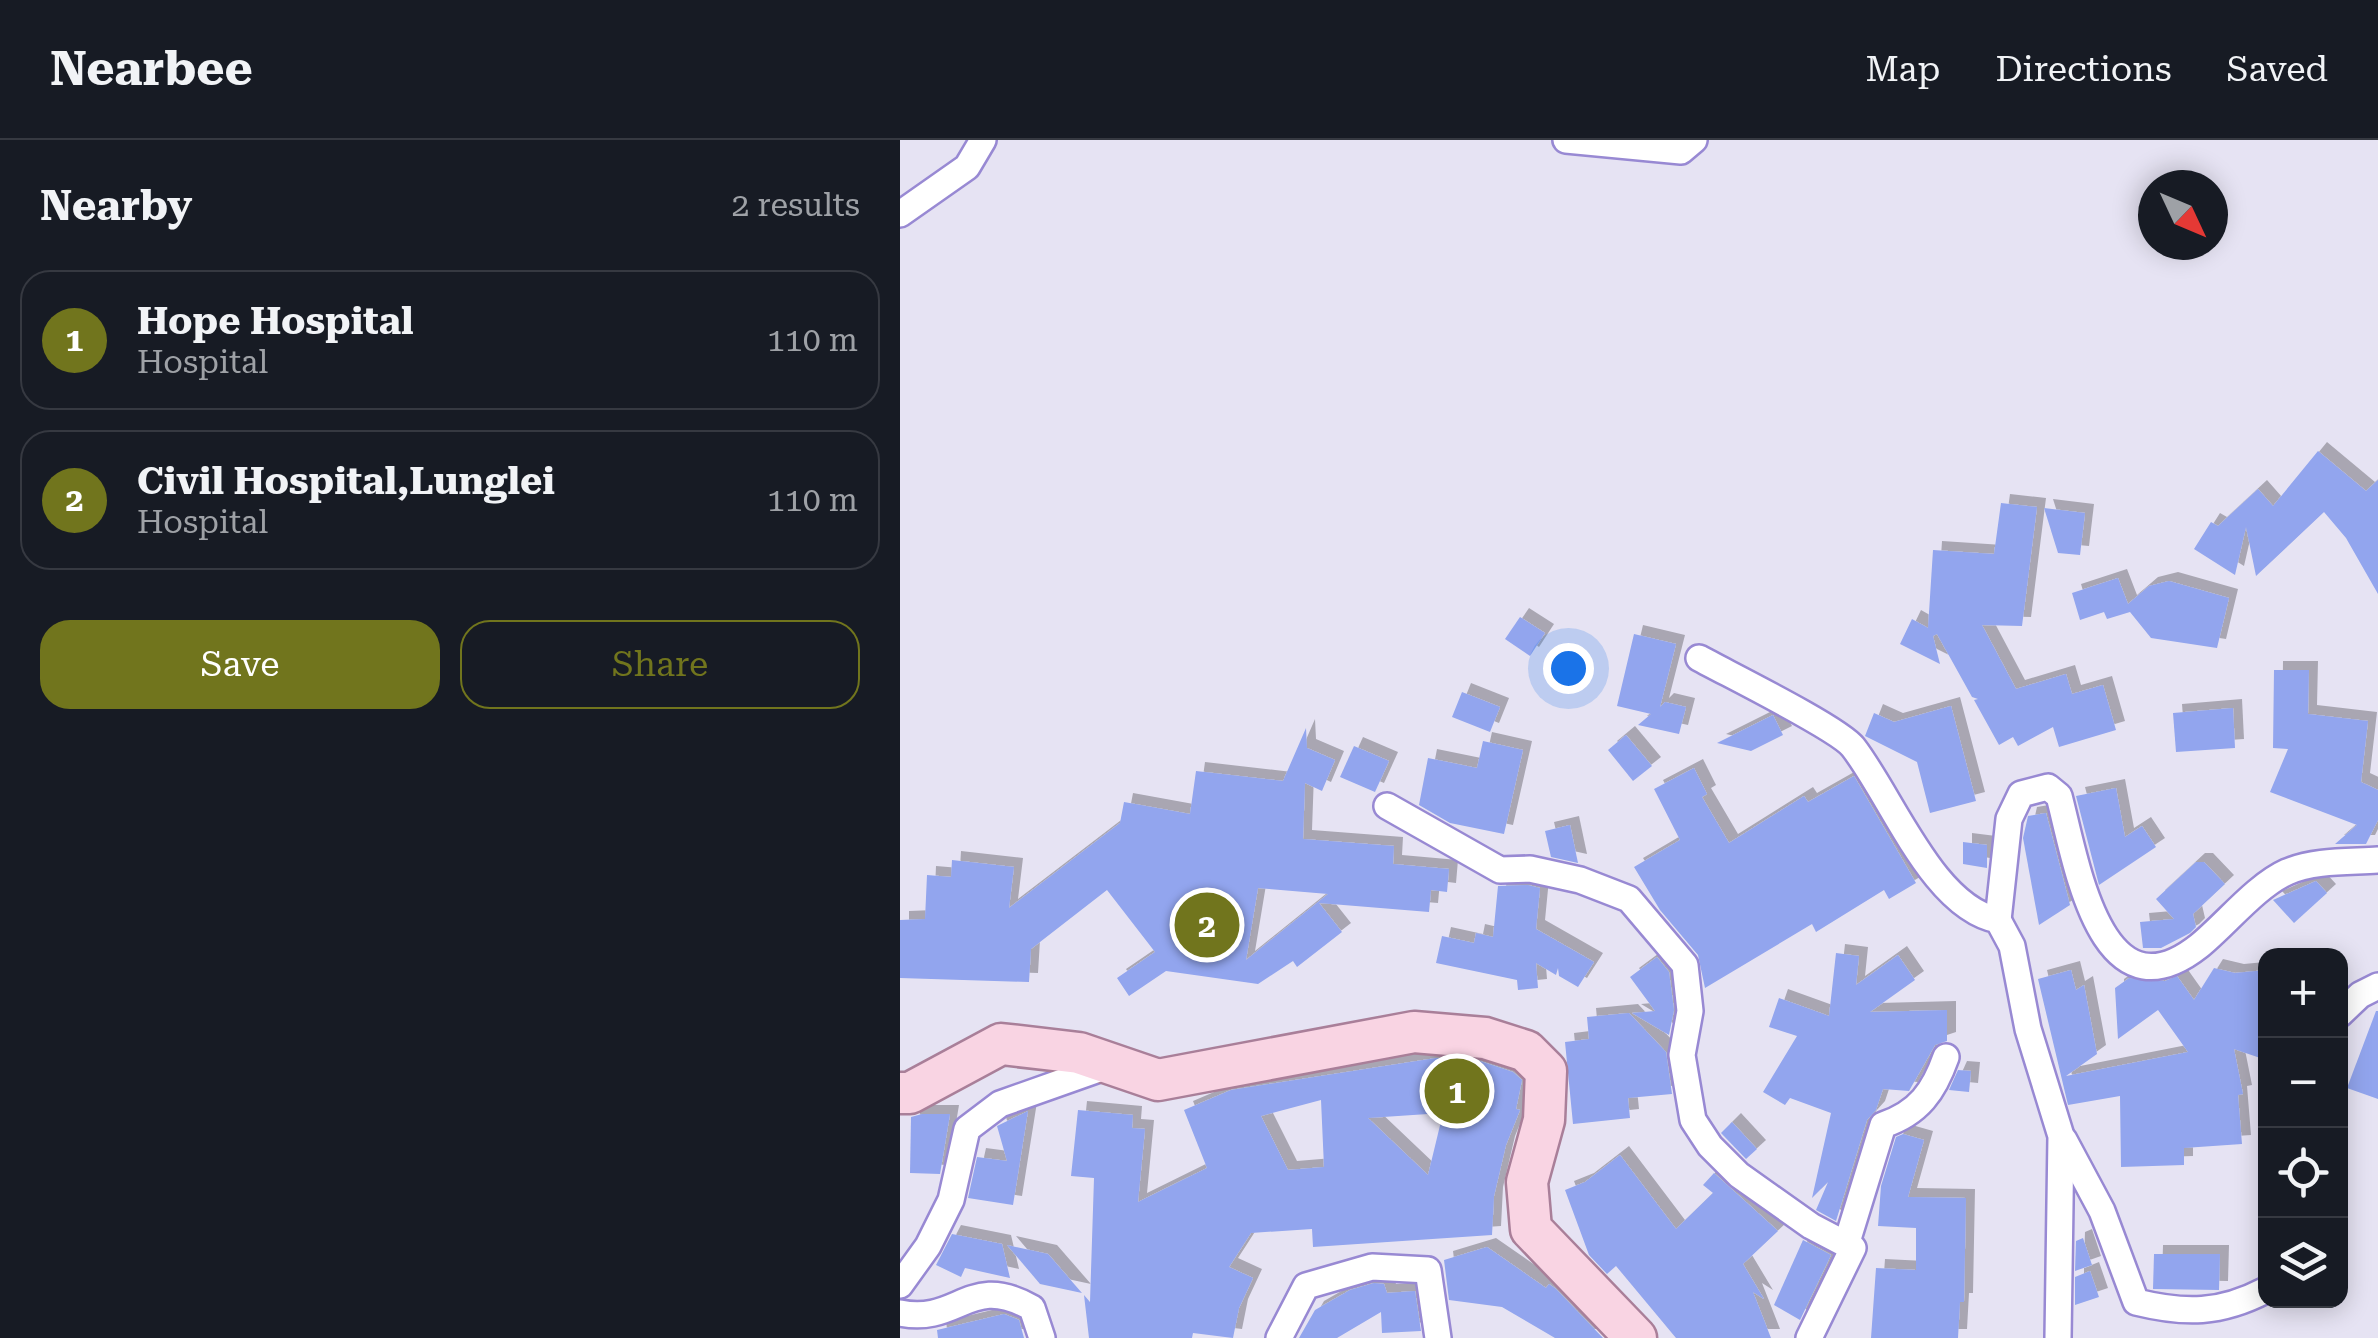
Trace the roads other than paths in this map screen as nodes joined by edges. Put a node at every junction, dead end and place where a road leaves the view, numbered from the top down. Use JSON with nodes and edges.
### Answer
{"nodes":[{"id":1,"x":982,"y":140,"type":"edge"},
{"id":2,"x":1566,"y":140,"type":"edge"},
{"id":3,"x":1694,"y":140,"type":"edge"},
{"id":4,"x":900,"y":214,"type":"edge"},
{"id":5,"x":1700,"y":658,"type":"dead end"},
{"id":6,"x":1387,"y":806,"type":"dead end"},
{"id":7,"x":2378,"y":860,"type":"edge"},
{"id":8,"x":1998,"y":920,"type":"junction"},
{"id":9,"x":2378,"y":986,"type":"edge"},
{"id":10,"x":2348,"y":1008,"type":"edge"},
{"id":11,"x":1946,"y":1057,"type":"dead end"},
{"id":12,"x":1113,"y":1064,"type":"junction"},
{"id":13,"x":900,"y":1093,"type":"edge"},
{"id":14,"x":2061,"y":1136,"type":"junction"},
{"id":15,"x":1847,"y":1242,"type":"junction"},
{"id":16,"x":900,"y":1285,"type":"edge"},
{"id":17,"x":2258,"y":1294,"type":"edge"},
{"id":18,"x":900,"y":1312,"type":"edge"},
{"id":19,"x":1042,"y":1338,"type":"edge"},
{"id":20,"x":1279,"y":1338,"type":"edge"},
{"id":21,"x":1438,"y":1338,"type":"edge"},
{"id":22,"x":1636,"y":1338,"type":"edge"},
{"id":23,"x":1809,"y":1338,"type":"edge"},
{"id":24,"x":2058,"y":1338,"type":"edge"}],
"edges":[{"from":1,"to":4,"type":"street"},
{"from":2,"to":3,"type":"street"},
{"from":5,"to":8,"type":"street"},
{"from":6,"to":15,"type":"street"},
{"from":7,"to":8,"type":"street"},
{"from":8,"to":14,"type":"street"},
{"from":9,"to":10,"type":"street"},
{"from":11,"to":15,"type":"street"},
{"from":12,"to":13,"type":"main road"},
{"from":12,"to":16,"type":"street"},
{"from":12,"to":22,"type":"main road"},
{"from":14,"to":17,"type":"street"},
{"from":14,"to":24,"type":"street"},
{"from":15,"to":23,"type":"street"},
{"from":18,"to":19,"type":"street"},
{"from":20,"to":21,"type":"street"}]}
